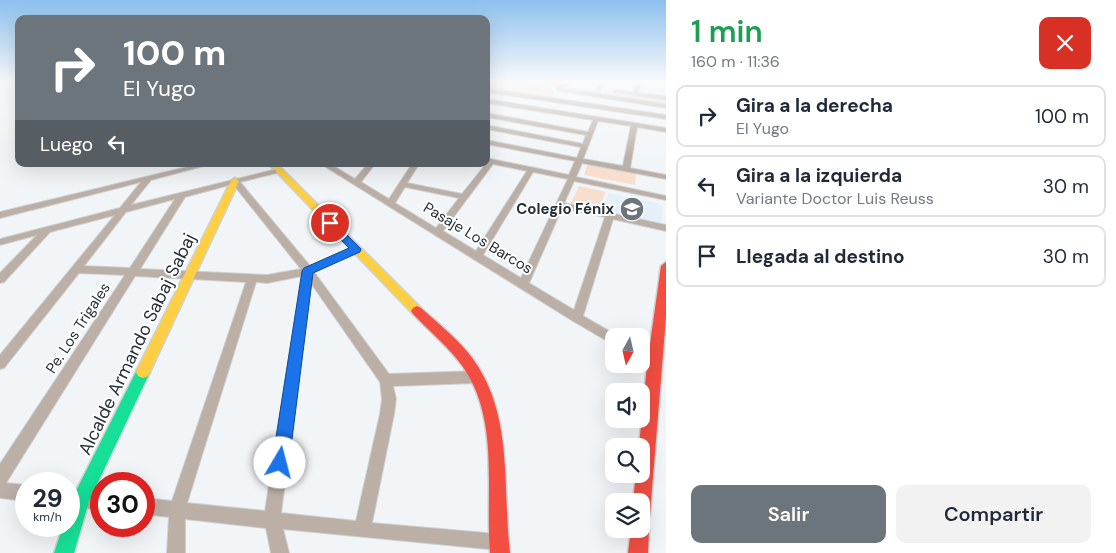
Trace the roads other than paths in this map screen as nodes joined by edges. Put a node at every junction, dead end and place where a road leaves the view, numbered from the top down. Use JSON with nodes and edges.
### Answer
{"nodes":[{"id":1,"x":528,"y":108,"type":"edge"},
{"id":2,"x":605,"y":108,"type":"edge"},
{"id":3,"x":490,"y":116,"type":"edge"},
{"id":4,"x":666,"y":117,"type":"edge"},
{"id":5,"x":596,"y":119,"type":"junction"},
{"id":6,"x":634,"y":125,"type":"junction"},
{"id":7,"x":490,"y":128,"type":"edge"},
{"id":8,"x":666,"y":130,"type":"edge"},
{"id":9,"x":590,"y":134,"type":"junction"},
{"id":10,"x":490,"y":143,"type":"edge"},
{"id":11,"x":585,"y":146,"type":"junction"},
{"id":12,"x":580,"y":160,"type":"junction"},
{"id":13,"x":490,"y":161,"type":"edge"},
{"id":14,"x":195,"y":167,"type":"edge"},
{"id":15,"x":276,"y":167,"type":"edge"},
{"id":16,"x":332,"y":167,"type":"edge"},
{"id":17,"x":369,"y":167,"type":"edge"},
{"id":18,"x":412,"y":167,"type":"edge"},
{"id":19,"x":485,"y":167,"type":"edge"},
{"id":20,"x":626,"y":169,"type":"junction"},
{"id":21,"x":531,"y":170,"type":"junction"},
{"id":22,"x":666,"y":177,"type":"edge"},
{"id":23,"x":149,"y":178,"type":"junction"},
{"id":24,"x":572,"y":178,"type":"junction"},
{"id":25,"x":235,"y":181,"type":"junction"},
{"id":26,"x":356,"y":183,"type":"junction"},
{"id":27,"x":402,"y":184,"type":"junction"},
{"id":28,"x":182,"y":195,"type":"junction"},
{"id":29,"x":464,"y":197,"type":"junction"},
{"id":30,"x":666,"y":198,"type":"edge"},
{"id":31,"x":390,"y":204,"type":"junction"},
{"id":32,"x":560,"y":205,"type":"junction"},
{"id":33,"x":123,"y":210,"type":"junction"},
{"id":34,"x":0,"y":214,"type":"edge"},
{"id":35,"x":610,"y":216,"type":"junction"},
{"id":36,"x":666,"y":228,"type":"edge"},
{"id":37,"x":48,"y":230,"type":"junction"},
{"id":38,"x":437,"y":233,"type":"junction"},
{"id":39,"x":0,"y":242,"type":"edge"},
{"id":40,"x":356,"y":249,"type":"junction"},
{"id":41,"x":476,"y":257,"type":"junction"},
{"id":42,"x":666,"y":266,"type":"edge"},
{"id":43,"x":77,"y":269,"type":"junction"},
{"id":44,"x":308,"y":271,"type":"junction"},
{"id":45,"x":132,"y":272,"type":"junction"},
{"id":46,"x":191,"y":276,"type":"junction"},
{"id":47,"x":0,"y":279,"type":"edge"},
{"id":48,"x":252,"y":279,"type":"junction"},
{"id":49,"x":523,"y":285,"type":"junction"},
{"id":50,"x":577,"y":318,"type":"junction"},
{"id":51,"x":605,"y":335,"type":"edge"},
{"id":52,"x":650,"y":363,"type":"edge"},
{"id":53,"x":0,"y":364,"type":"edge"},
{"id":54,"x":654,"y":365,"type":"junction"},
{"id":55,"x":477,"y":377,"type":"junction"},
{"id":56,"x":386,"y":380,"type":"junction"},
{"id":57,"x":0,"y":478,"type":"edge"},
{"id":58,"x":80,"y":489,"type":"edge"},
{"id":59,"x":0,"y":490,"type":"edge"},
{"id":60,"x":15,"y":492,"type":"edge"},
{"id":61,"x":643,"y":493,"type":"edge"},
{"id":62,"x":155,"y":507,"type":"edge"},
{"id":63,"x":177,"y":510,"type":"junction"},
{"id":64,"x":272,"y":520,"type":"junction"},
{"id":65,"x":362,"y":530,"type":"junction"},
{"id":66,"x":67,"y":537,"type":"edge"},
{"id":67,"x":639,"y":538,"type":"edge"},
{"id":68,"x":499,"y":548,"type":"edge"},
{"id":69,"x":64,"y":553,"type":"edge"},
{"id":70,"x":176,"y":553,"type":"edge"},
{"id":71,"x":280,"y":553,"type":"edge"},
{"id":72,"x":638,"y":553,"type":"edge"}],
"edges":[{"from":1,"to":5,"type":"street"},
{"from":2,"to":4,"type":"street"},
{"from":3,"to":9,"type":"street"},
{"from":5,"to":6,"type":"street"},
{"from":5,"to":9,"type":"street"},
{"from":6,"to":8,"type":"street"},
{"from":6,"to":20,"type":"street"},
{"from":7,"to":11,"type":"street"},
{"from":9,"to":11,"type":"street"},
{"from":10,"to":12,"type":"street"},
{"from":11,"to":12,"type":"street"},
{"from":12,"to":20,"type":"street"},
{"from":12,"to":24,"type":"street"},
{"from":13,"to":21,"type":"street"},
{"from":14,"to":23,"type":"street"},
{"from":15,"to":25,"type":"street"},
{"from":15,"to":40,"type":"street"},
{"from":16,"to":26,"type":"street","name":"Pasaje Los Barcos"},
{"from":17,"to":26,"type":"street"},
{"from":18,"to":27,"type":"street"},
{"from":19,"to":29,"type":"street"},
{"from":20,"to":22,"type":"street"},
{"from":21,"to":24,"type":"street"},
{"from":21,"to":41,"type":"street"},
{"from":23,"to":33,"type":"street"},
{"from":23,"to":34,"type":"street"},
{"from":24,"to":30,"type":"street"},
{"from":24,"to":32,"type":"street"},
{"from":25,"to":28,"type":"street"},
{"from":25,"to":44,"type":"street"},
{"from":25,"to":46,"type":"street","name":"Alcalde Armando Sabaj Sabaj"},
{"from":26,"to":31,"type":"street","name":"Pasaje Los Barcos"},
{"from":27,"to":29,"type":"street"},
{"from":27,"to":31,"type":"street"},
{"from":28,"to":33,"type":"street"},
{"from":28,"to":45,"type":"street","name":"Pe. Los Trigales"},
{"from":29,"to":38,"type":"street"},
{"from":31,"to":38,"type":"street","name":"Pasaje Los Barcos"},
{"from":32,"to":35,"type":"street"},
{"from":32,"to":49,"type":"street"},
{"from":33,"to":37,"type":"street"},
{"from":33,"to":43,"type":"street"},
{"from":35,"to":36,"type":"street"},
{"from":35,"to":50,"type":"street"},
{"from":37,"to":39,"type":"street"},
{"from":37,"to":47,"type":"street"},
{"from":38,"to":41,"type":"street","name":"Pasaje Los Barcos"},
{"from":40,"to":44,"type":"street"},
{"from":40,"to":55,"type":"street"},
{"from":41,"to":49,"type":"street","name":"Pasaje Los Barcos"},
{"from":42,"to":54,"type":"street"},
{"from":43,"to":45,"type":"street"},
{"from":43,"to":53,"type":"street"},
{"from":44,"to":48,"type":"street"},
{"from":44,"to":56,"type":"street"},
{"from":44,"to":64,"type":"street"},
{"from":45,"to":46,"type":"street"},
{"from":45,"to":57,"type":"street","name":"Pe. Los Trigales"},
{"from":46,"to":48,"type":"street"},
{"from":46,"to":58,"type":"street","name":"Alcalde Armando Sabaj Sabaj"},
{"from":48,"to":63,"type":"street"},
{"from":49,"to":50,"type":"street","name":"Pasaje Los Barcos"},
{"from":50,"to":51,"type":"street","name":"Pasaje Los Barcos"},
{"from":52,"to":54,"type":"street"},
{"from":54,"to":61,"type":"street"},
{"from":55,"to":56,"type":"street"},
{"from":55,"to":68,"type":"street"},
{"from":56,"to":65,"type":"street"},
{"from":59,"to":60,"type":"street"},
{"from":62,"to":63,"type":"street"},
{"from":63,"to":64,"type":"street"},
{"from":63,"to":70,"type":"street"},
{"from":64,"to":65,"type":"street"},
{"from":64,"to":71,"type":"street"},
{"from":65,"to":68,"type":"street"},
{"from":66,"to":69,"type":"street","name":"Alcalde Armando Sabaj Sabaj"},
{"from":67,"to":72,"type":"street"}]}
